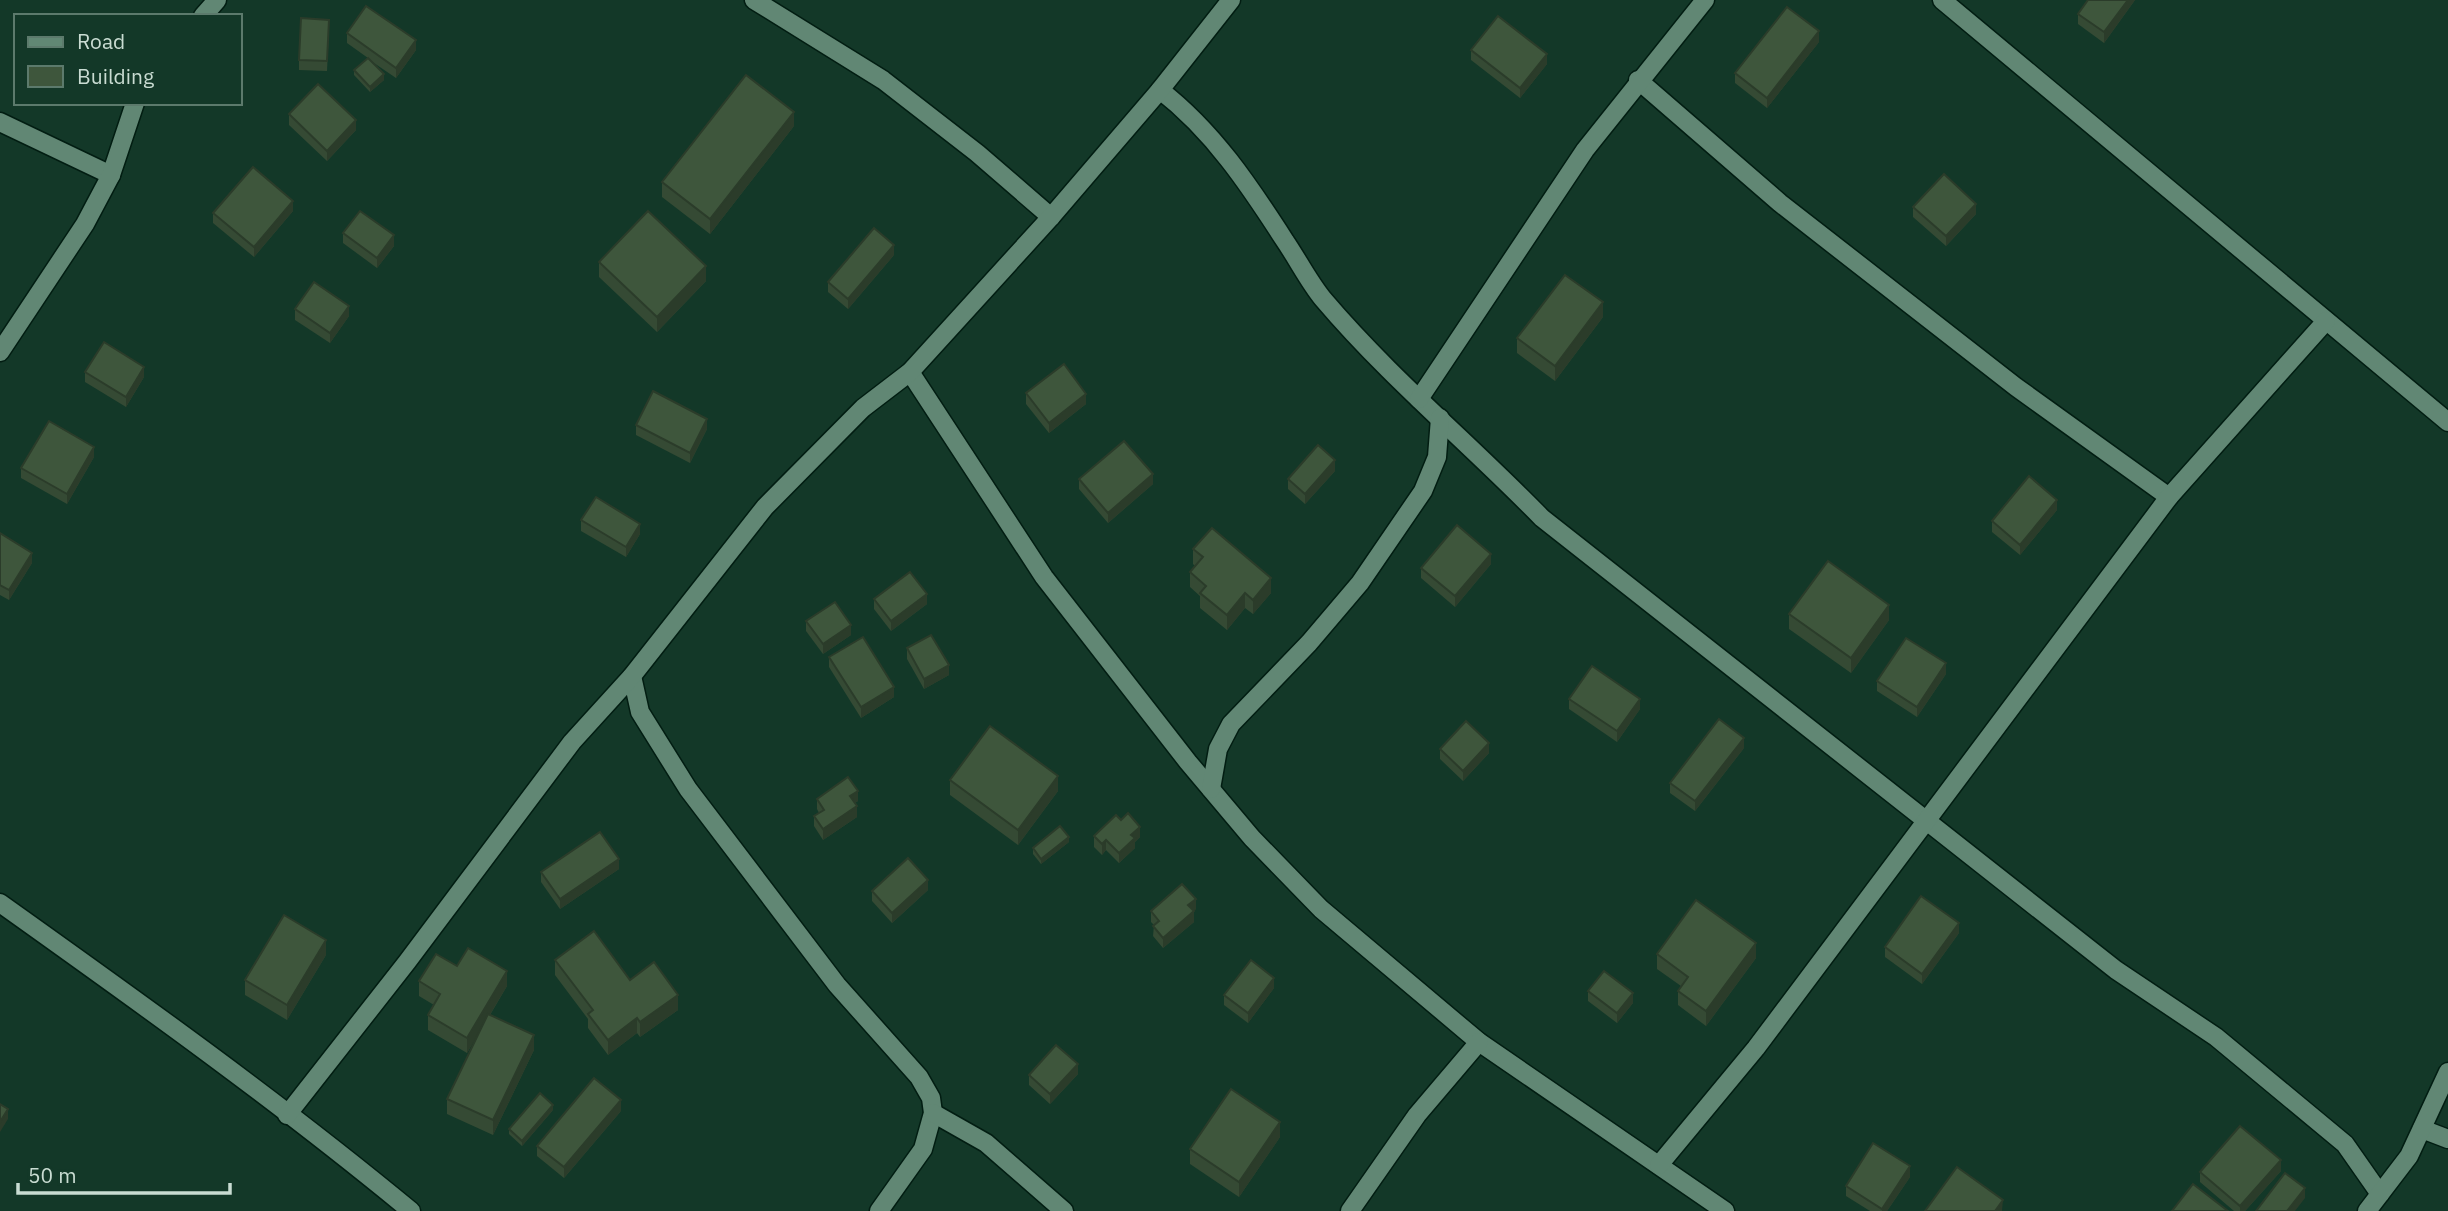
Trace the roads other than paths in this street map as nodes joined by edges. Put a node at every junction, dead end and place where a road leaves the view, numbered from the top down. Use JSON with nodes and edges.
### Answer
{"nodes":[{"id":1,"x":217,"y":0,"type":"edge"},
{"id":2,"x":754,"y":0,"type":"edge"},
{"id":3,"x":1231,"y":0,"type":"edge"},
{"id":4,"x":1705,"y":0,"type":"edge"},
{"id":5,"x":1942,"y":0,"type":"edge"},
{"id":6,"x":204,"y":14,"type":"edge"},
{"id":7,"x":1638,"y":80,"type":"junction"},
{"id":8,"x":1160,"y":90,"type":"junction"},
{"id":9,"x":134,"y":105,"type":"edge"},
{"id":10,"x":0,"y":122,"type":"edge"},
{"id":11,"x":111,"y":175,"type":"junction"},
{"id":12,"x":1051,"y":217,"type":"junction"},
{"id":13,"x":2326,"y":321,"type":"junction"},
{"id":14,"x":0,"y":352,"type":"edge"},
{"id":15,"x":910,"y":372,"type":"junction"},
{"id":16,"x":1419,"y":399,"type":"junction"},
{"id":17,"x":1440,"y":418,"type":"junction"},
{"id":18,"x":2448,"y":422,"type":"edge"},
{"id":19,"x":2169,"y":497,"type":"junction"},
{"id":20,"x":632,"y":676,"type":"junction"},
{"id":21,"x":1211,"y":789,"type":"junction"},
{"id":22,"x":1926,"y":819,"type":"junction"},
{"id":23,"x":0,"y":903,"type":"edge"},
{"id":24,"x":1479,"y":1042,"type":"junction"},
{"id":25,"x":2448,"y":1072,"type":"edge"},
{"id":26,"x":933,"y":1113,"type":"junction"},
{"id":27,"x":287,"y":1115,"type":"junction"},
{"id":28,"x":2422,"y":1129,"type":"junction"},
{"id":29,"x":2448,"y":1139,"type":"edge"},
{"id":30,"x":1659,"y":1165,"type":"junction"},
{"id":31,"x":2380,"y":1194,"type":"junction"},
{"id":32,"x":411,"y":1211,"type":"edge"},
{"id":33,"x":879,"y":1211,"type":"edge"},
{"id":34,"x":1064,"y":1211,"type":"edge"},
{"id":35,"x":1350,"y":1211,"type":"edge"},
{"id":36,"x":1725,"y":1211,"type":"edge"},
{"id":37,"x":2367,"y":1211,"type":"edge"}],
"edges":[{"from":1,"to":6,"type":"street"},
{"from":2,"to":12,"type":"street"},
{"from":3,"to":8,"type":"street"},
{"from":4,"to":7,"type":"street"},
{"from":5,"to":13,"type":"street"},
{"from":7,"to":16,"type":"street"},
{"from":7,"to":19,"type":"street"},
{"from":8,"to":12,"type":"street"},
{"from":8,"to":16,"type":"street"},
{"from":9,"to":11,"type":"street"},
{"from":10,"to":11,"type":"street"},
{"from":11,"to":14,"type":"street"},
{"from":12,"to":15,"type":"street"},
{"from":13,"to":18,"type":"street"},
{"from":13,"to":19,"type":"street"},
{"from":15,"to":20,"type":"street"},
{"from":15,"to":21,"type":"street"},
{"from":16,"to":17,"type":"street"},
{"from":17,"to":21,"type":"street"},
{"from":17,"to":22,"type":"street"},
{"from":19,"to":22,"type":"street"},
{"from":20,"to":26,"type":"street"},
{"from":20,"to":27,"type":"street"},
{"from":21,"to":24,"type":"street"},
{"from":22,"to":30,"type":"street"},
{"from":22,"to":31,"type":"street"},
{"from":23,"to":27,"type":"street"},
{"from":24,"to":30,"type":"street"},
{"from":24,"to":35,"type":"street"},
{"from":25,"to":28,"type":"street"},
{"from":26,"to":33,"type":"street"},
{"from":26,"to":34,"type":"street"},
{"from":27,"to":32,"type":"street"},
{"from":28,"to":29,"type":"street"},
{"from":28,"to":31,"type":"street"},
{"from":30,"to":36,"type":"street"},
{"from":31,"to":37,"type":"street"}]}
